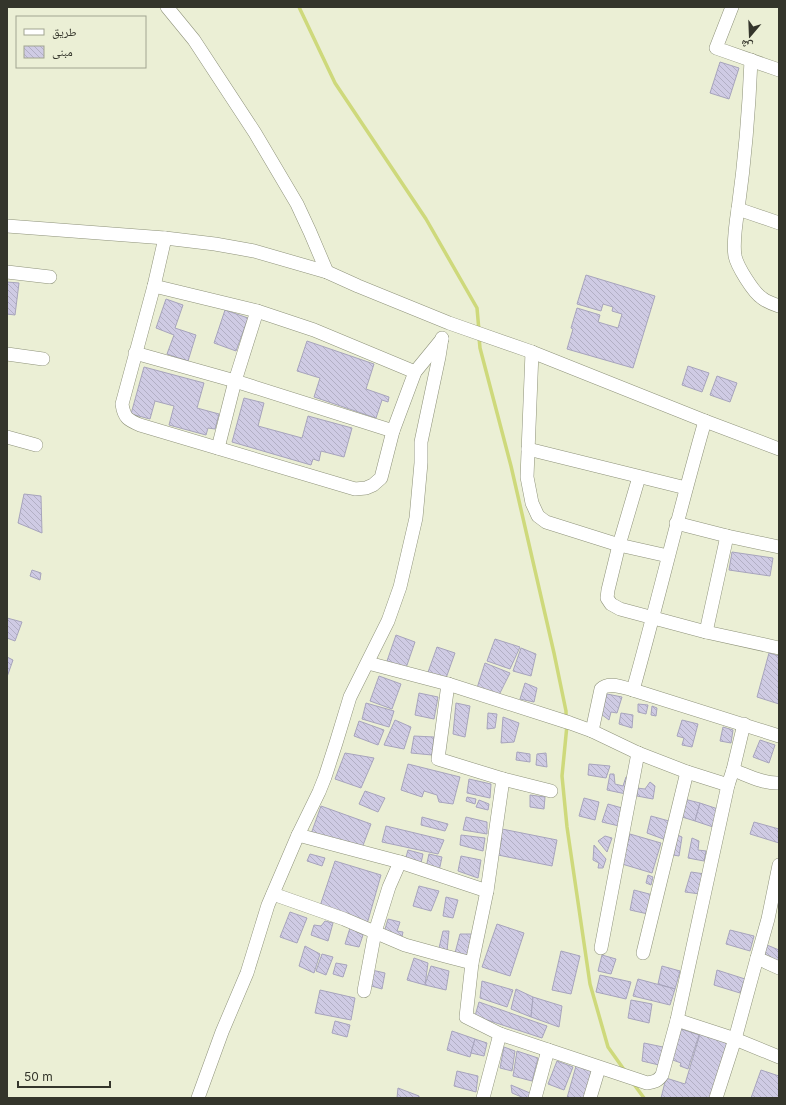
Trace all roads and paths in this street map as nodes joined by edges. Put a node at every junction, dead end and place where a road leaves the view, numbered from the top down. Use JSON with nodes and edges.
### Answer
{"nodes":[{"id":1,"x":167,"y":7,"type":"edge"},
{"id":2,"x":732,"y":7,"type":"edge"},
{"id":3,"x":751,"y":60,"type":"junction"},
{"id":4,"x":779,"y":70,"type":"edge"},
{"id":5,"x":738,"y":209,"type":"junction"},
{"id":6,"x":779,"y":223,"type":"edge"},
{"id":7,"x":7,"y":226,"type":"edge"},
{"id":8,"x":165,"y":238,"type":"junction"},
{"id":9,"x":7,"y":272,"type":"edge"},
{"id":10,"x":327,"y":272,"type":"junction"},
{"id":11,"x":50,"y":277,"type":"dead end"},
{"id":12,"x":154,"y":286,"type":"junction"},
{"id":13,"x":779,"y":306,"type":"edge"},
{"id":14,"x":257,"y":311,"type":"junction"},
{"id":15,"x":449,"y":323,"type":"junction"},
{"id":16,"x":442,"y":338,"type":"junction"},
{"id":17,"x":532,"y":352,"type":"junction"},
{"id":18,"x":135,"y":353,"type":"junction"},
{"id":19,"x":7,"y":354,"type":"edge"},
{"id":20,"x":43,"y":359,"type":"dead end"},
{"id":21,"x":415,"y":372,"type":"junction"},
{"id":22,"x":235,"y":381,"type":"junction"},
{"id":23,"x":705,"y":421,"type":"junction"},
{"id":24,"x":393,"y":432,"type":"junction"},
{"id":25,"x":7,"y":437,"type":"edge"},
{"id":26,"x":36,"y":445,"type":"dead end"},
{"id":27,"x":218,"y":448,"type":"junction"},
{"id":28,"x":528,"y":449,"type":"junction"},
{"id":29,"x":779,"y":449,"type":"edge"},
{"id":30,"x":639,"y":477,"type":"junction"},
{"id":31,"x":686,"y":488,"type":"junction"},
{"id":32,"x":676,"y":523,"type":"junction"},
{"id":33,"x":727,"y":536,"type":"junction"},
{"id":34,"x":619,"y":545,"type":"junction"},
{"id":35,"x":779,"y":547,"type":"edge"},
{"id":36,"x":668,"y":556,"type":"junction"},
{"id":37,"x":653,"y":617,"type":"junction"},
{"id":38,"x":706,"y":632,"type":"junction"},
{"id":39,"x":779,"y":648,"type":"edge"},
{"id":40,"x":368,"y":663,"type":"junction"},
{"id":41,"x":448,"y":684,"type":"junction"},
{"id":42,"x":633,"y":690,"type":"junction"},
{"id":43,"x":744,"y":724,"type":"junction"},
{"id":44,"x":592,"y":731,"type":"junction"},
{"id":45,"x":779,"y":736,"type":"edge"},
{"id":46,"x":638,"y":753,"type":"junction"},
{"id":47,"x":733,"y":770,"type":"junction"},
{"id":48,"x":687,"y":772,"type":"junction"},
{"id":49,"x":503,"y":779,"type":"junction"},
{"id":50,"x":779,"y":783,"type":"edge"},
{"id":51,"x":728,"y":785,"type":"junction"},
{"id":52,"x":551,"y":791,"type":"dead end"},
{"id":53,"x":298,"y":834,"type":"junction"},
{"id":54,"x":400,"y":862,"type":"junction"},
{"id":55,"x":779,"y":865,"type":"edge"},
{"id":56,"x":486,"y":891,"type":"junction"},
{"id":57,"x":273,"y":894,"type":"junction"},
{"id":58,"x":774,"y":921,"type":"edge"},
{"id":59,"x":375,"y":932,"type":"junction"},
{"id":60,"x":601,"y":948,"type":"dead end"},
{"id":61,"x":643,"y":953,"type":"dead end"},
{"id":62,"x":758,"y":958,"type":"junction"},
{"id":63,"x":472,"y":963,"type":"junction"},
{"id":64,"x":779,"y":968,"type":"edge"},
{"id":65,"x":364,"y":991,"type":"dead end"},
{"id":66,"x":677,"y":1020,"type":"junction"},
{"id":67,"x":500,"y":1034,"type":"junction"},
{"id":68,"x":735,"y":1039,"type":"junction"},
{"id":69,"x":548,"y":1050,"type":"junction"},
{"id":70,"x":779,"y":1057,"type":"edge"},
{"id":71,"x":599,"y":1068,"type":"junction"},
{"id":72,"x":198,"y":1098,"type":"edge"},
{"id":73,"x":483,"y":1098,"type":"edge"},
{"id":74,"x":535,"y":1098,"type":"edge"},
{"id":75,"x":590,"y":1098,"type":"edge"},
{"id":76,"x":716,"y":1098,"type":"edge"}],
"edges":[{"from":1,"to":10,"type":"street"},
{"from":2,"to":3,"type":"street"},
{"from":3,"to":4,"type":"street"},
{"from":3,"to":5,"type":"street"},
{"from":5,"to":6,"type":"street"},
{"from":5,"to":13,"type":"street"},
{"from":7,"to":8,"type":"street"},
{"from":8,"to":10,"type":"street"},
{"from":8,"to":12,"type":"street"},
{"from":9,"to":11,"type":"street"},
{"from":10,"to":15,"type":"street"},
{"from":12,"to":14,"type":"street"},
{"from":12,"to":18,"type":"street"},
{"from":14,"to":21,"type":"street"},
{"from":14,"to":22,"type":"street"},
{"from":15,"to":16,"type":"street"},
{"from":15,"to":17,"type":"street"},
{"from":16,"to":21,"type":"street"},
{"from":16,"to":40,"type":"street"},
{"from":17,"to":23,"type":"street"},
{"from":17,"to":28,"type":"street"},
{"from":18,"to":22,"type":"street"},
{"from":18,"to":27,"type":"street"},
{"from":19,"to":20,"type":"street"},
{"from":21,"to":24,"type":"street"},
{"from":22,"to":24,"type":"street"},
{"from":22,"to":27,"type":"street"},
{"from":23,"to":29,"type":"street"},
{"from":23,"to":31,"type":"street"},
{"from":24,"to":27,"type":"street"},
{"from":25,"to":26,"type":"street"},
{"from":28,"to":30,"type":"street"},
{"from":28,"to":34,"type":"street"},
{"from":30,"to":31,"type":"street"},
{"from":30,"to":34,"type":"street"},
{"from":31,"to":32,"type":"street"},
{"from":32,"to":33,"type":"street"},
{"from":32,"to":36,"type":"street"},
{"from":33,"to":35,"type":"street"},
{"from":33,"to":38,"type":"street"},
{"from":34,"to":36,"type":"street"},
{"from":34,"to":37,"type":"street"},
{"from":36,"to":37,"type":"street"},
{"from":37,"to":38,"type":"street"},
{"from":37,"to":42,"type":"street"},
{"from":38,"to":39,"type":"street"},
{"from":40,"to":41,"type":"street"},
{"from":40,"to":53,"type":"street"},
{"from":41,"to":44,"type":"street"},
{"from":41,"to":49,"type":"street"},
{"from":42,"to":43,"type":"street"},
{"from":42,"to":44,"type":"street"},
{"from":43,"to":45,"type":"street"},
{"from":43,"to":47,"type":"street"},
{"from":44,"to":46,"type":"street"},
{"from":46,"to":48,"type":"street"},
{"from":46,"to":60,"type":"street"},
{"from":47,"to":50,"type":"street"},
{"from":47,"to":51,"type":"street"},
{"from":48,"to":51,"type":"street"},
{"from":48,"to":61,"type":"street"},
{"from":49,"to":52,"type":"street"},
{"from":49,"to":56,"type":"street"},
{"from":51,"to":66,"type":"street"},
{"from":53,"to":54,"type":"street"},
{"from":53,"to":57,"type":"street"},
{"from":54,"to":56,"type":"street"},
{"from":54,"to":59,"type":"street"},
{"from":55,"to":58,"type":"street"},
{"from":56,"to":63,"type":"street"},
{"from":57,"to":59,"type":"street"},
{"from":57,"to":72,"type":"street"},
{"from":58,"to":62,"type":"street"},
{"from":59,"to":63,"type":"street"},
{"from":59,"to":65,"type":"street"},
{"from":62,"to":64,"type":"street"},
{"from":62,"to":68,"type":"street"},
{"from":63,"to":67,"type":"street"},
{"from":66,"to":68,"type":"street"},
{"from":66,"to":71,"type":"street"},
{"from":67,"to":69,"type":"street"},
{"from":67,"to":73,"type":"street"},
{"from":68,"to":70,"type":"street"},
{"from":68,"to":76,"type":"street"},
{"from":69,"to":71,"type":"street"},
{"from":69,"to":74,"type":"street"},
{"from":71,"to":75,"type":"street"}]}
